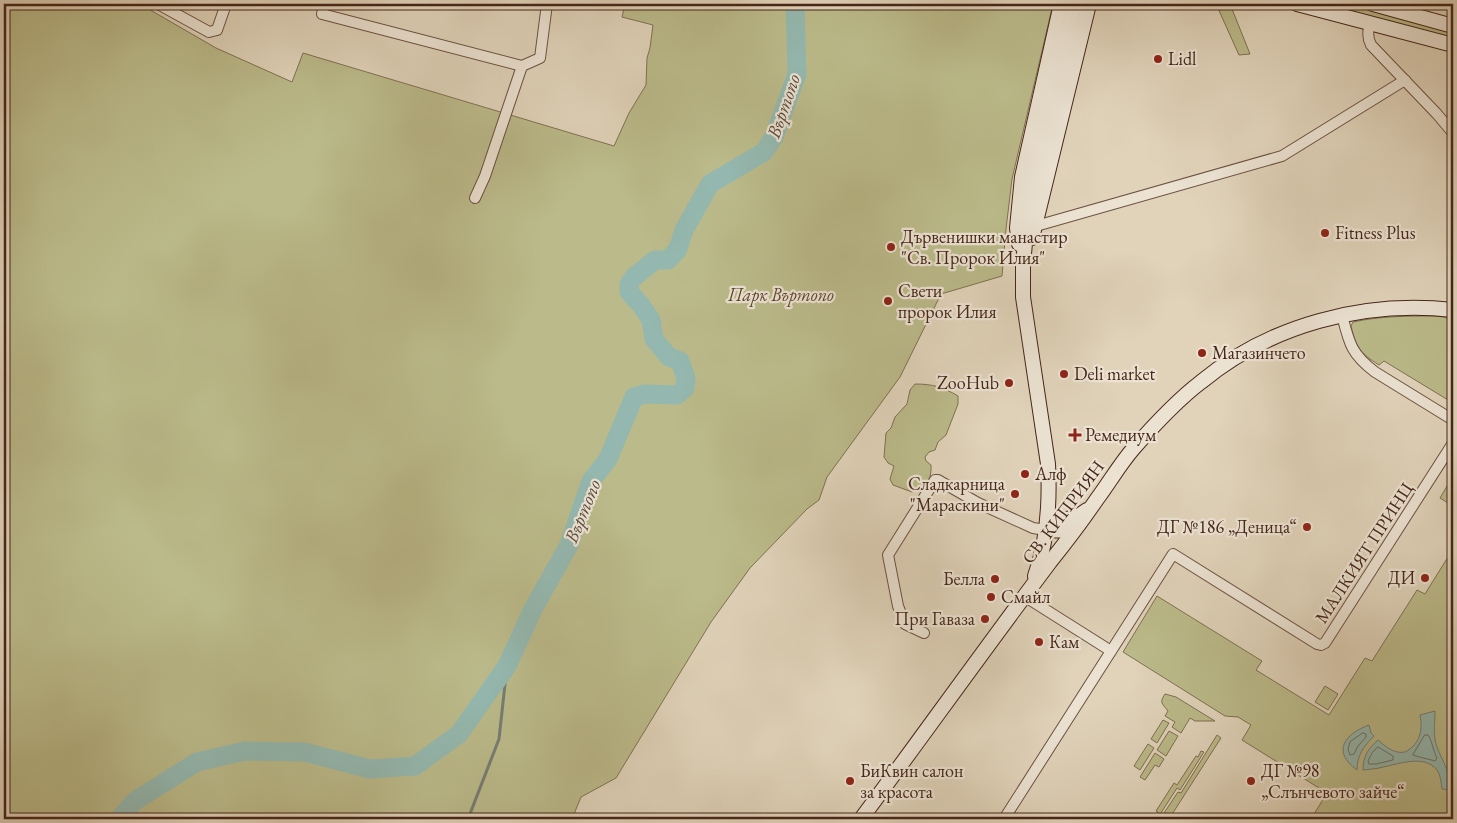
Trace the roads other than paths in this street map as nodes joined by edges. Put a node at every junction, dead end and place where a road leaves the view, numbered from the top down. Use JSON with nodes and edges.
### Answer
{"nodes":[{"id":1,"x":158,"y":4,"type":"edge"},
{"id":2,"x":226,"y":4,"type":"edge"},
{"id":3,"x":547,"y":4,"type":"edge"},
{"id":4,"x":1089,"y":4,"type":"edge"},
{"id":5,"x":1297,"y":4,"type":"edge"},
{"id":6,"x":1373,"y":4,"type":"edge"},
{"id":7,"x":1070,"y":6,"type":"edge"},
{"id":8,"x":323,"y":9,"type":"edge"},
{"id":9,"x":1370,"y":22,"type":"junction"},
{"id":10,"x":1453,"y":26,"type":"edge"},
{"id":11,"x":1453,"y":45,"type":"edge"},
{"id":12,"x":522,"y":66,"type":"junction"},
{"id":13,"x":1404,"y":80,"type":"junction"},
{"id":14,"x":1453,"y":134,"type":"edge"},
{"id":15,"x":475,"y":198,"type":"dead end"},
{"id":16,"x":1036,"y":226,"type":"junction"},
{"id":17,"x":1023,"y":264,"type":"junction"},
{"id":18,"x":1453,"y":310,"type":"edge"},
{"id":19,"x":1342,"y":315,"type":"junction"},
{"id":20,"x":1453,"y":420,"type":"edge"},
{"id":21,"x":1453,"y":443,"type":"edge"},
{"id":22,"x":1094,"y":504,"type":"junction"},
{"id":23,"x":1080,"y":522,"type":"junction"},
{"id":24,"x":1047,"y":524,"type":"junction"},
{"id":25,"x":1028,"y":592,"type":"junction"},
{"id":26,"x":924,"y":633,"type":"dead end"},
{"id":27,"x":1112,"y":651,"type":"junction"},
{"id":28,"x":861,"y":819,"type":"edge"},
{"id":29,"x":1004,"y":819,"type":"edge"}],
"edges":[{"from":1,"to":2,"type":"street"},
{"from":3,"to":12,"type":"street"},
{"from":4,"to":16,"type":"street"},
{"from":5,"to":9,"type":"street"},
{"from":6,"to":10,"type":"street"},
{"from":7,"to":17,"type":"street"},
{"from":8,"to":12,"type":"street"},
{"from":9,"to":11,"type":"street"},
{"from":9,"to":13,"type":"street"},
{"from":12,"to":15,"type":"street"},
{"from":13,"to":14,"type":"street"},
{"from":13,"to":16,"type":"street"},
{"from":16,"to":17,"type":"street"},
{"from":17,"to":24,"type":"street"},
{"from":18,"to":19,"type":"street","name":"СВ. КИПРИЯН"},
{"from":19,"to":20,"type":"street"},
{"from":19,"to":22,"type":"street","name":"СВ. КИПРИЯН"},
{"from":21,"to":27,"type":"street","name":"МАЛКИЯТ ПРИНЦ"},
{"from":22,"to":23,"type":"street","name":"СВ. КИПРИЯН"},
{"from":22,"to":24,"type":"street"},
{"from":23,"to":24,"type":"street"},
{"from":23,"to":25,"type":"street","name":"СВ. КИПРИЯН"},
{"from":24,"to":25,"type":"street"},
{"from":24,"to":26,"type":"street"},
{"from":25,"to":27,"type":"street"},
{"from":25,"to":28,"type":"street","name":"СВ. КИПРИЯН"},
{"from":27,"to":29,"type":"street","name":"МАЛКИЯТ ПРИНЦ"}]}
